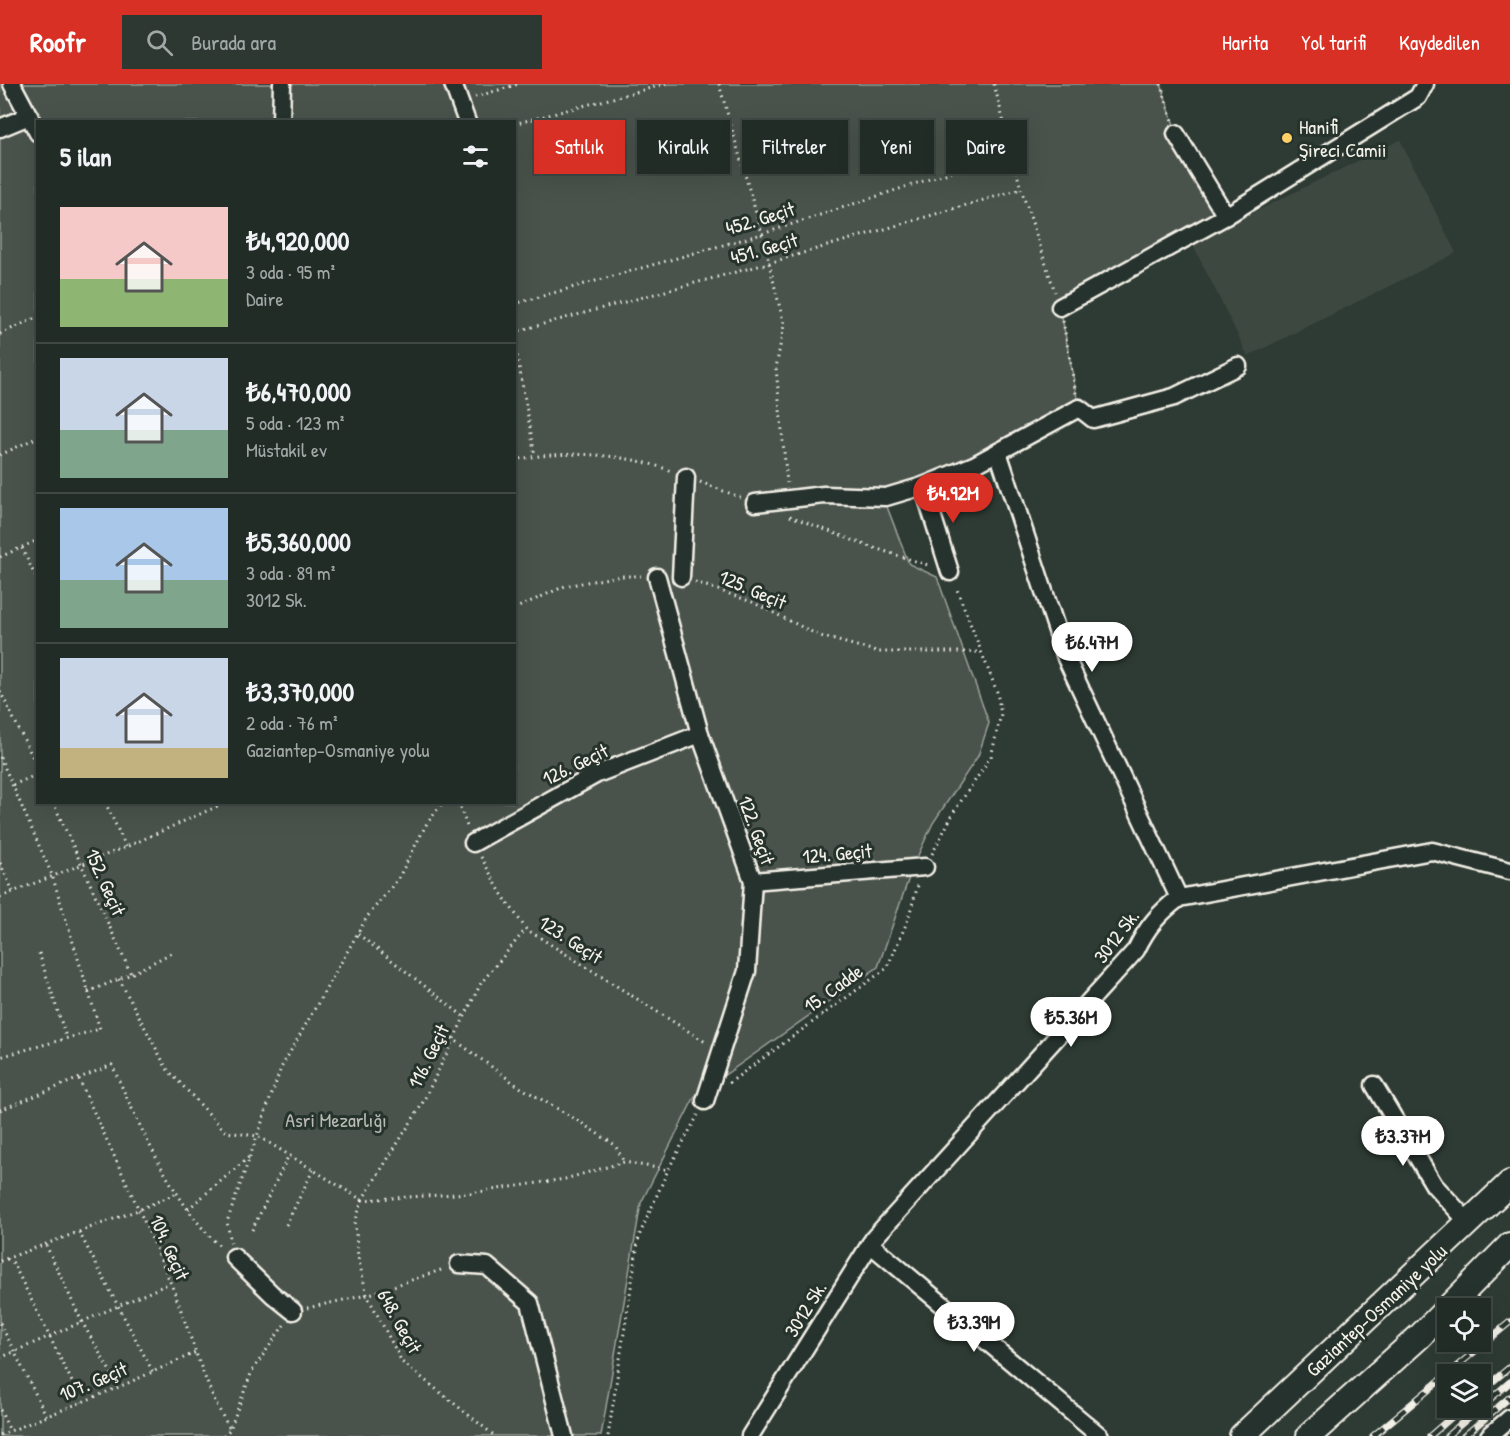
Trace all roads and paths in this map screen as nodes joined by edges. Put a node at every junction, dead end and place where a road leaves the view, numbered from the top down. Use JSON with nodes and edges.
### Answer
{"nodes":[{"id":1,"x":12,"y":84,"type":"edge"},
{"id":2,"x":282,"y":84,"type":"edge"},
{"id":3,"x":453,"y":84,"type":"edge"},
{"id":4,"x":519,"y":84,"type":"edge"},
{"id":5,"x":666,"y":84,"type":"edge"},
{"id":6,"x":719,"y":84,"type":"edge"},
{"id":7,"x":994,"y":84,"type":"edge"},
{"id":8,"x":1161,"y":84,"type":"edge"},
{"id":9,"x":1425,"y":84,"type":"edge"},
{"id":10,"x":459,"y":101,"type":"junction"},
{"id":11,"x":29,"y":116,"type":"junction"},
{"id":12,"x":281,"y":120,"type":"edge"},
{"id":13,"x":466,"y":120,"type":"edge"},
{"id":14,"x":1004,"y":120,"type":"edge"},
{"id":15,"x":516,"y":123,"type":"edge"},
{"id":16,"x":0,"y":128,"type":"edge"},
{"id":17,"x":36,"y":129,"type":"edge"},
{"id":18,"x":1176,"y":134,"type":"joint"},
{"id":19,"x":946,"y":174,"type":"edge"},
{"id":20,"x":1017,"y":174,"type":"edge"},
{"id":21,"x":1021,"y":189,"type":"junction"},
{"id":22,"x":1226,"y":216,"type":"junction"},
{"id":23,"x":762,"y":234,"type":"junction"},
{"id":24,"x":769,"y":263,"type":"junction"},
{"id":25,"x":516,"y":303,"type":"edge"},
{"id":26,"x":1060,"y":307,"type":"junction"},
{"id":27,"x":36,"y":318,"type":"edge"},
{"id":28,"x":516,"y":331,"type":"edge"},
{"id":29,"x":0,"y":334,"type":"edge"},
{"id":30,"x":516,"y":349,"type":"edge"},
{"id":31,"x":1238,"y":366,"type":"dead end"},
{"id":32,"x":1079,"y":408,"type":"junction"},
{"id":33,"x":36,"y":438,"type":"edge"},
{"id":34,"x":998,"y":452,"type":"junction"},
{"id":35,"x":0,"y":454,"type":"edge"},
{"id":36,"x":535,"y":456,"type":"junction"},
{"id":37,"x":516,"y":459,"type":"edge"},
{"id":38,"x":686,"y":477,"type":"junction"},
{"id":39,"x":923,"y":486,"type":"junction"},
{"id":40,"x":755,"y":503,"type":"joint"},
{"id":41,"x":789,"y":507,"type":"junction"},
{"id":42,"x":36,"y":541,"type":"edge"},
{"id":43,"x":22,"y":548,"type":"junction"},
{"id":44,"x":0,"y":557,"type":"edge"},
{"id":45,"x":950,"y":572,"type":"junction"},
{"id":46,"x":657,"y":577,"type":"joint"},
{"id":47,"x":36,"y":578,"type":"edge"},
{"id":48,"x":681,"y":578,"type":"joint"},
{"id":49,"x":516,"y":608,"type":"edge"},
{"id":50,"x":982,"y":652,"type":"junction"},
{"id":51,"x":0,"y":691,"type":"edge"},
{"id":52,"x":700,"y":734,"type":"junction"},
{"id":53,"x":0,"y":757,"type":"edge"},
{"id":54,"x":36,"y":764,"type":"edge"},
{"id":55,"x":36,"y":775,"type":"edge"},
{"id":56,"x":13,"y":785,"type":"junction"},
{"id":57,"x":54,"y":804,"type":"edge"},
{"id":58,"x":106,"y":804,"type":"edge"},
{"id":59,"x":222,"y":804,"type":"edge"},
{"id":60,"x":442,"y":804,"type":"edge"},
{"id":61,"x":460,"y":804,"type":"edge"},
{"id":62,"x":473,"y":843,"type":"junction"},
{"id":63,"x":126,"y":847,"type":"junction"},
{"id":64,"x":0,"y":863,"type":"edge"},
{"id":65,"x":82,"y":865,"type":"junction"},
{"id":66,"x":925,"y":867,"type":"junction"},
{"id":67,"x":1510,"y":871,"type":"edge"},
{"id":68,"x":52,"y":875,"type":"junction"},
{"id":69,"x":753,"y":881,"type":"junction"},
{"id":70,"x":13,"y":891,"type":"junction"},
{"id":71,"x":0,"y":897,"type":"edge"},
{"id":72,"x":1179,"y":898,"type":"junction"},
{"id":73,"x":526,"y":930,"type":"junction"},
{"id":74,"x":358,"y":934,"type":"junction"},
{"id":75,"x":173,"y":952,"type":"dead end"},
{"id":76,"x":39,"y":953,"type":"dead end"},
{"id":77,"x":130,"y":974,"type":"junction"},
{"id":78,"x":119,"y":979,"type":"junction"},
{"id":79,"x":88,"y":992,"type":"junction"},
{"id":80,"x":464,"y":1016,"type":"junction"},
{"id":81,"x":66,"y":1038,"type":"junction"},
{"id":82,"x":452,"y":1038,"type":"junction"},
{"id":83,"x":722,"y":1052,"type":"junction"},
{"id":84,"x":0,"y":1057,"type":"edge"},
{"id":85,"x":79,"y":1078,"type":"junction"},
{"id":86,"x":1374,"y":1085,"type":"dead end"},
{"id":87,"x":705,"y":1101,"type":"junction"},
{"id":88,"x":0,"y":1110,"type":"edge"},
{"id":89,"x":258,"y":1136,"type":"junction"},
{"id":90,"x":289,"y":1155,"type":"junction"},
{"id":91,"x":251,"y":1156,"type":"junction"},
{"id":92,"x":624,"y":1162,"type":"junction"},
{"id":93,"x":313,"y":1170,"type":"junction"},
{"id":94,"x":668,"y":1170,"type":"junction"},
{"id":95,"x":1510,"y":1183,"type":"edge"},
{"id":96,"x":177,"y":1193,"type":"junction"},
{"id":97,"x":362,"y":1200,"type":"junction"},
{"id":98,"x":188,"y":1209,"type":"junction"},
{"id":99,"x":138,"y":1210,"type":"junction"},
{"id":100,"x":1469,"y":1223,"type":"junction"},
{"id":101,"x":286,"y":1224,"type":"dead end"},
{"id":102,"x":252,"y":1230,"type":"dead end"},
{"id":103,"x":79,"y":1232,"type":"junction"},
{"id":104,"x":870,"y":1244,"type":"junction"},
{"id":105,"x":46,"y":1245,"type":"junction"},
{"id":106,"x":1510,"y":1245,"type":"edge"},
{"id":107,"x":234,"y":1257,"type":"junction"},
{"id":108,"x":7,"y":1259,"type":"junction"},
{"id":109,"x":0,"y":1261,"type":"edge"},
{"id":110,"x":459,"y":1264,"type":"joint"},
{"id":111,"x":170,"y":1283,"type":"junction"},
{"id":112,"x":367,"y":1295,"type":"junction"},
{"id":113,"x":118,"y":1306,"type":"junction"},
{"id":114,"x":293,"y":1311,"type":"junction"},
{"id":115,"x":82,"y":1322,"type":"junction"},
{"id":116,"x":0,"y":1323,"type":"edge"},
{"id":117,"x":50,"y":1336,"type":"junction"},
{"id":118,"x":14,"y":1352,"type":"junction"},
{"id":119,"x":197,"y":1352,"type":"junction"},
{"id":120,"x":0,"y":1358,"type":"edge"},
{"id":121,"x":153,"y":1372,"type":"junction"},
{"id":122,"x":119,"y":1387,"type":"junction"},
{"id":123,"x":82,"y":1402,"type":"junction"},
{"id":124,"x":0,"y":1410,"type":"edge"},
{"id":125,"x":47,"y":1417,"type":"junction"},
{"id":126,"x":1510,"y":1418,"type":"edge"},
{"id":127,"x":230,"y":1429,"type":"junction"},
{"id":128,"x":10,"y":1431,"type":"junction"},
{"id":129,"x":0,"y":1435,"type":"edge"},
{"id":130,"x":224,"y":1436,"type":"edge"},
{"id":131,"x":495,"y":1436,"type":"edge"},
{"id":132,"x":564,"y":1436,"type":"edge"},
{"id":133,"x":608,"y":1436,"type":"edge"},
{"id":134,"x":750,"y":1436,"type":"edge"},
{"id":135,"x":1100,"y":1436,"type":"edge"},
{"id":136,"x":1242,"y":1436,"type":"edge"},
{"id":137,"x":1310,"y":1436,"type":"edge"},
{"id":138,"x":1490,"y":1436,"type":"edge"}],
"edges":[{"from":1,"to":11,"type":"street"},
{"from":2,"to":12,"type":"street"},
{"from":3,"to":10,"type":"street"},
{"from":4,"to":10,"type":"path"},
{"from":5,"to":15,"type":"path"},
{"from":6,"to":23,"type":"path"},
{"from":7,"to":14,"type":"path"},
{"from":8,"to":18,"type":"path"},
{"from":9,"to":22,"type":"street"},
{"from":10,"to":13,"type":"street"},
{"from":11,"to":16,"type":"street"},
{"from":11,"to":17,"type":"street"},
{"from":18,"to":22,"type":"street"},
{"from":19,"to":23,"type":"path","name":"452. Geçit"},
{"from":20,"to":21,"type":"path"},
{"from":21,"to":24,"type":"path","name":"451. Geçit"},
{"from":21,"to":26,"type":"path"},
{"from":22,"to":26,"type":"street"},
{"from":23,"to":24,"type":"path"},
{"from":23,"to":25,"type":"path","name":"452. Geçit"},
{"from":24,"to":28,"type":"path","name":"451. Geçit"},
{"from":24,"to":41,"type":"path"},
{"from":26,"to":32,"type":"path"},
{"from":27,"to":29,"type":"path"},
{"from":30,"to":36,"type":"path"},
{"from":31,"to":32,"type":"street"},
{"from":32,"to":34,"type":"street"},
{"from":33,"to":35,"type":"path"},
{"from":34,"to":39,"type":"street"},
{"from":34,"to":72,"type":"street"},
{"from":36,"to":37,"type":"path"},
{"from":36,"to":38,"type":"path"},
{"from":38,"to":40,"type":"path"},
{"from":38,"to":48,"type":"street"},
{"from":39,"to":41,"type":"street"},
{"from":39,"to":45,"type":"street"},
{"from":40,"to":41,"type":"street"},
{"from":41,"to":45,"type":"path"},
{"from":42,"to":43,"type":"path"},
{"from":43,"to":44,"type":"path"},
{"from":43,"to":47,"type":"path"},
{"from":45,"to":50,"type":"path","name":"15. Cadde"},
{"from":46,"to":49,"type":"path"},
{"from":46,"to":52,"type":"street","name":"122. Geçit"},
{"from":48,"to":50,"type":"path","name":"125. Geçit"},
{"from":50,"to":66,"type":"path","name":"15. Cadde"},
{"from":51,"to":54,"type":"path"},
{"from":52,"to":62,"type":"street","name":"126. Geçit"},
{"from":52,"to":69,"type":"street","name":"122. Geçit"},
{"from":53,"to":56,"type":"path"},
{"from":55,"to":56,"type":"path"},
{"from":56,"to":68,"type":"path"},
{"from":57,"to":65,"type":"path","name":"152. Geçit"},
{"from":58,"to":63,"type":"path"},
{"from":59,"to":63,"type":"path"},
{"from":60,"to":74,"type":"path"},
{"from":61,"to":62,"type":"path","name":"123. Geçit"},
{"from":62,"to":73,"type":"path","name":"123. Geçit"},
{"from":63,"to":65,"type":"path"},
{"from":64,"to":70,"type":"path"},
{"from":65,"to":68,"type":"path"},
{"from":65,"to":77,"type":"path","name":"152. Geçit"},
{"from":66,"to":69,"type":"street","name":"124. Geçit"},
{"from":66,"to":87,"type":"path","name":"15. Cadde"},
{"from":67,"to":72,"type":"street","name":"3012 Sk."},
{"from":68,"to":70,"type":"path"},
{"from":68,"to":79,"type":"path"},
{"from":69,"to":83,"type":"street","name":"122. Geçit"},
{"from":70,"to":71,"type":"path"},
{"from":72,"to":104,"type":"street","name":"3012 Sk."},
{"from":73,"to":80,"type":"path","name":"116. Geçit"},
{"from":73,"to":83,"type":"path","name":"123. Geçit"},
{"from":74,"to":80,"type":"path"},
{"from":74,"to":89,"type":"path"},
{"from":75,"to":77,"type":"path"},
{"from":76,"to":81,"type":"path"},
{"from":77,"to":78,"type":"path"},
{"from":78,"to":79,"type":"path"},
{"from":78,"to":89,"type":"path"},
{"from":79,"to":81,"type":"path"},
{"from":80,"to":82,"type":"path","name":"116. Geçit"},
{"from":81,"to":84,"type":"path"},
{"from":82,"to":92,"type":"path"},
{"from":82,"to":97,"type":"path","name":"116. Geçit"},
{"from":83,"to":87,"type":"street","name":"122. Geçit"},
{"from":85,"to":88,"type":"path"},
{"from":85,"to":96,"type":"path"},
{"from":85,"to":99,"type":"path","name":"104. Geçit"},
{"from":86,"to":100,"type":"street"},
{"from":87,"to":94,"type":"path","name":"15. Cadde"},
{"from":89,"to":90,"type":"path"},
{"from":89,"to":91,"type":"path"},
{"from":90,"to":93,"type":"path"},
{"from":90,"to":102,"type":"path"},
{"from":91,"to":98,"type":"path"},
{"from":91,"to":107,"type":"path"},
{"from":92,"to":94,"type":"path"},
{"from":92,"to":97,"type":"path"},
{"from":93,"to":97,"type":"path"},
{"from":93,"to":101,"type":"path"},
{"from":94,"to":133,"type":"path","name":"15. Cadde"},
{"from":95,"to":100,"type":"highway","name":"Gaziantep-Osmaniye yolu"},
{"from":96,"to":98,"type":"path"},
{"from":96,"to":99,"type":"path"},
{"from":97,"to":112,"type":"path","name":"648. Geçit"},
{"from":98,"to":107,"type":"path"},
{"from":99,"to":103,"type":"path"},
{"from":99,"to":111,"type":"path","name":"104. Geçit"},
{"from":100,"to":136,"type":"highway","name":"Gaziantep-Osmaniye yolu"},
{"from":103,"to":105,"type":"path"},
{"from":103,"to":113,"type":"path"},
{"from":104,"to":134,"type":"street","name":"3012 Sk."},
{"from":104,"to":135,"type":"street"},
{"from":105,"to":108,"type":"path"},
{"from":105,"to":115,"type":"path"},
{"from":106,"to":137,"type":"highway"},
{"from":107,"to":114,"type":"street"},
{"from":108,"to":109,"type":"path"},
{"from":108,"to":117,"type":"path"},
{"from":110,"to":112,"type":"path"},
{"from":110,"to":132,"type":"street"},
{"from":111,"to":113,"type":"path"},
{"from":111,"to":119,"type":"path","name":"104. Geçit"},
{"from":112,"to":114,"type":"path"},
{"from":112,"to":131,"type":"path","name":"648. Geçit"},
{"from":113,"to":115,"type":"path"},
{"from":113,"to":121,"type":"path"},
{"from":114,"to":127,"type":"path"},
{"from":115,"to":117,"type":"path"},
{"from":115,"to":122,"type":"path"},
{"from":116,"to":118,"type":"path"},
{"from":117,"to":118,"type":"path"},
{"from":117,"to":123,"type":"path"},
{"from":118,"to":120,"type":"path"},
{"from":118,"to":125,"type":"path"},
{"from":119,"to":121,"type":"path","name":"107. Geçit"},
{"from":119,"to":127,"type":"path","name":"104. Geçit"},
{"from":121,"to":122,"type":"path","name":"107. Geçit"},
{"from":122,"to":123,"type":"path","name":"107. Geçit"},
{"from":123,"to":125,"type":"path","name":"107. Geçit"},
{"from":124,"to":128,"type":"path"},
{"from":125,"to":128,"type":"path","name":"107. Geçit"},
{"from":126,"to":138,"type":"street"},
{"from":127,"to":130,"type":"path"},
{"from":128,"to":129,"type":"path","name":"107. Geçit"}]}
